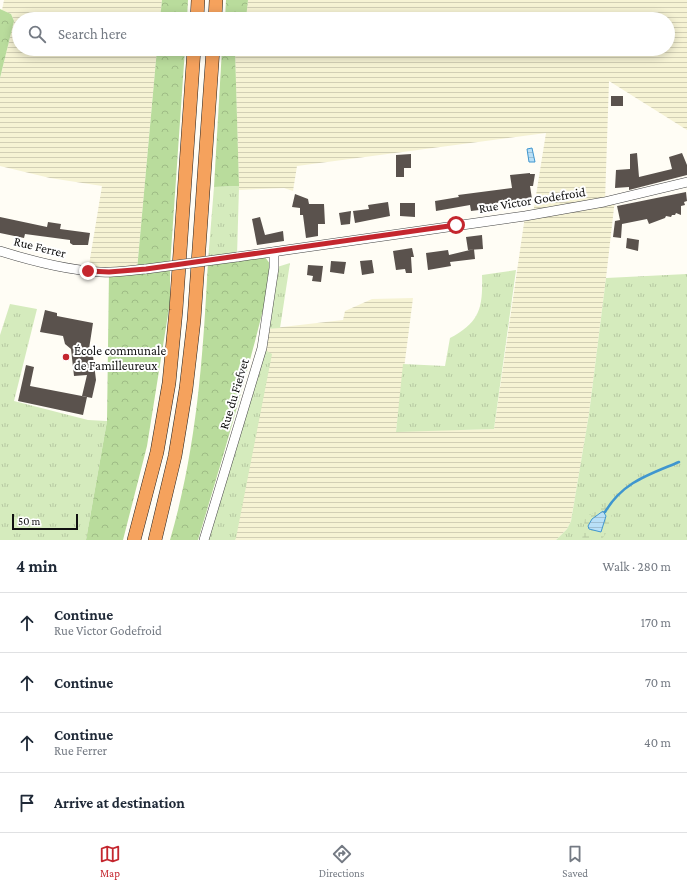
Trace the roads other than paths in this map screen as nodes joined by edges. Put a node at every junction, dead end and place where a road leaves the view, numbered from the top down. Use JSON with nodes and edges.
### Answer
{"nodes":[{"id":1,"x":198,"y":0,"type":"edge"},
{"id":2,"x":216,"y":0,"type":"edge"},
{"id":3,"x":197,"y":12,"type":"edge"},
{"id":4,"x":215,"y":12,"type":"edge"},
{"id":5,"x":194,"y":56,"type":"edge"},
{"id":6,"x":212,"y":56,"type":"edge"},
{"id":7,"x":687,"y":182,"type":"edge"},
{"id":8,"x":0,"y":251,"type":"edge"},
{"id":9,"x":274,"y":252,"type":"junction"},
{"id":10,"x":237,"y":257,"type":"joint"},
{"id":11,"x":146,"y":495,"type":"junction"},
{"id":12,"x":130,"y":540,"type":"edge"},
{"id":13,"x":134,"y":540,"type":"edge"},
{"id":14,"x":155,"y":540,"type":"edge"},
{"id":15,"x":204,"y":540,"type":"edge"}],
"edges":[{"from":1,"to":3,"type":"highway"},
{"from":2,"to":4,"type":"highway"},
{"from":5,"to":11,"type":"highway"},
{"from":6,"to":14,"type":"highway"},
{"from":7,"to":9,"type":"street","name":"Rue Victor Godefroid"},
{"from":8,"to":10,"type":"street","name":"Rue Ferrer","bridge":true},
{"from":9,"to":10,"type":"street","name":"Rue Victor Godefroid"},
{"from":9,"to":15,"type":"street","name":"Rue du Fiefvet"},
{"from":11,"to":12,"type":"highway"},
{"from":11,"to":13,"type":"highway"}]}
